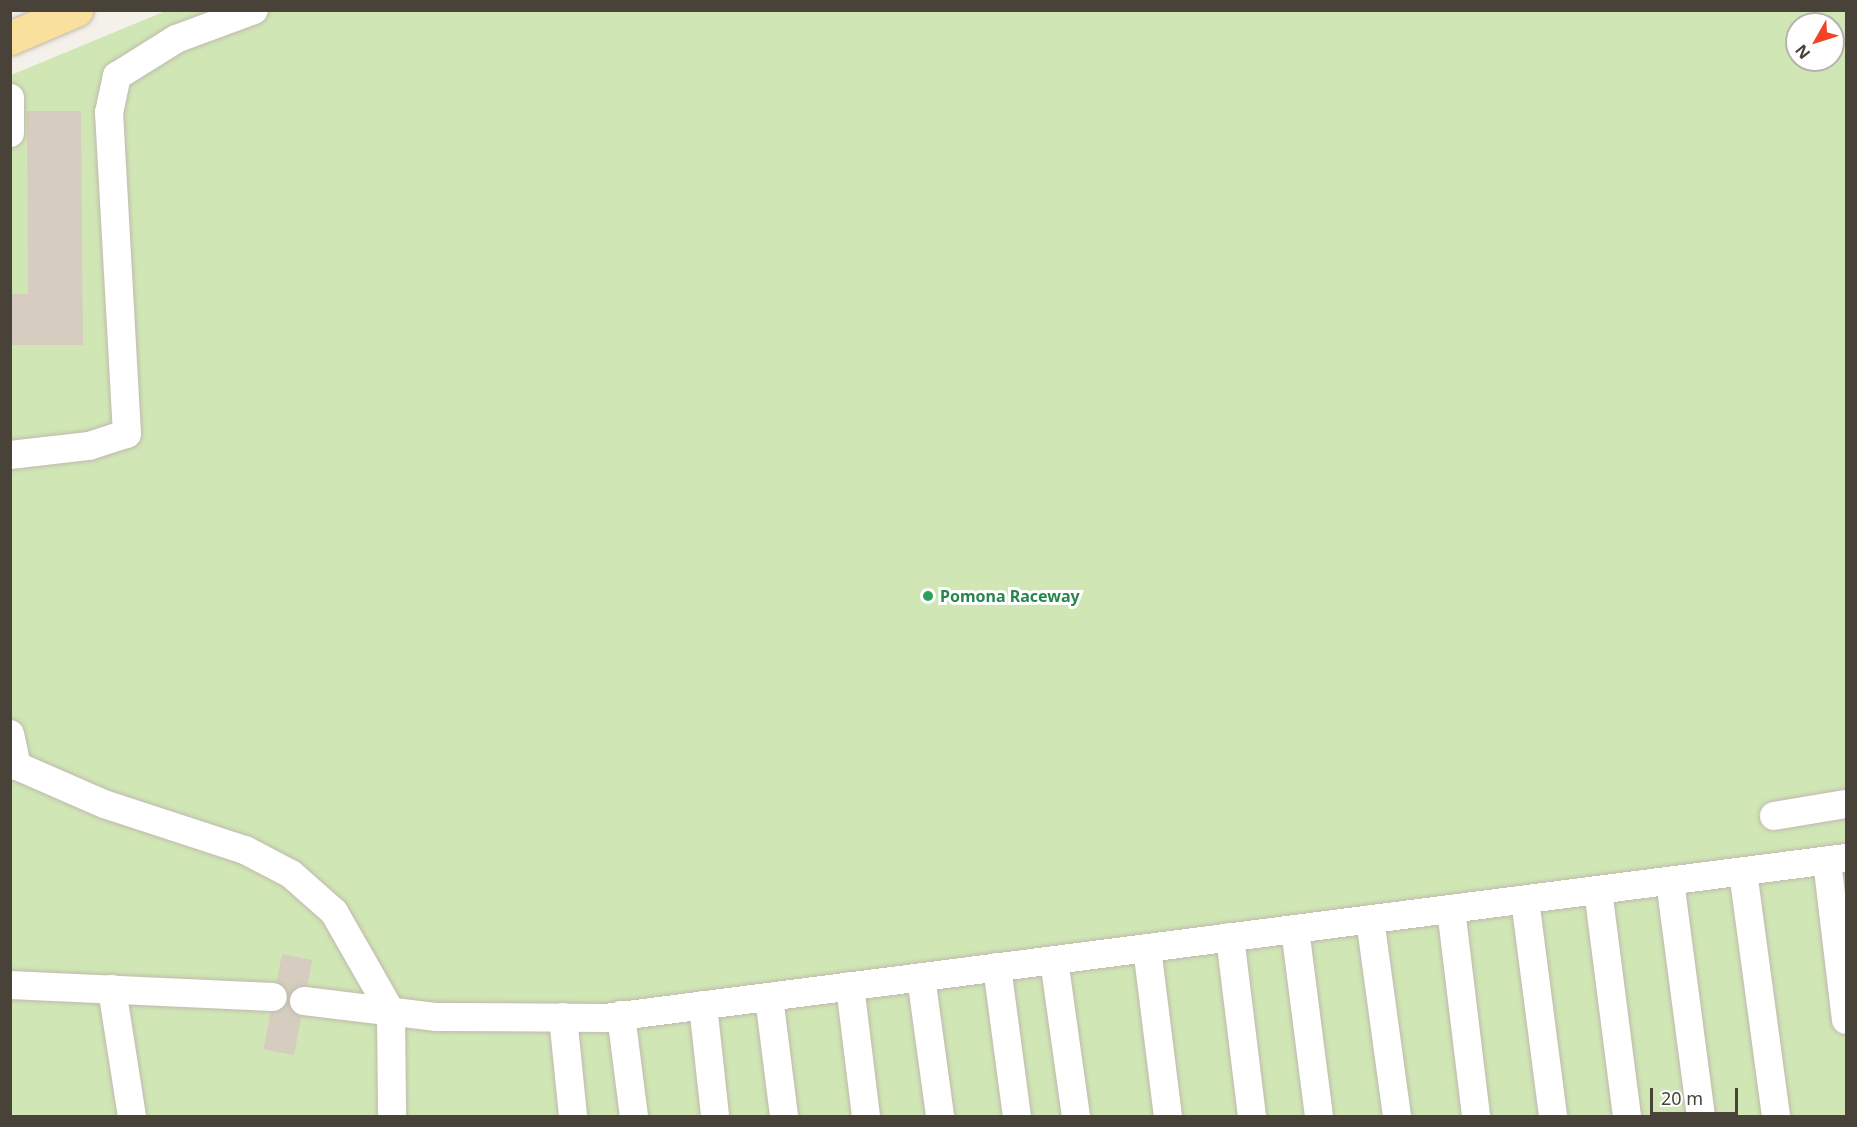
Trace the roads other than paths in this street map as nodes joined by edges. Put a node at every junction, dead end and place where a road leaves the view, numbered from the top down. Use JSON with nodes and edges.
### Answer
{"nodes":[{"id":1,"x":76,"y":10,"type":"edge"},
{"id":2,"x":254,"y":10,"type":"edge"},
{"id":3,"x":10,"y":38,"type":"edge"},
{"id":4,"x":10,"y":98,"type":"edge"},
{"id":5,"x":10,"y":133,"type":"edge"},
{"id":6,"x":10,"y":455,"type":"edge"},
{"id":7,"x":10,"y":734,"type":"edge"},
{"id":8,"x":14,"y":766,"type":"edge"},
{"id":9,"x":1846,"y":804,"type":"edge"},
{"id":10,"x":1774,"y":816,"type":"dead end"},
{"id":11,"x":1837,"y":859,"type":"edge"},
{"id":12,"x":1743,"y":872,"type":"junction"},
{"id":13,"x":1670,"y":881,"type":"junction"},
{"id":14,"x":1598,"y":890,"type":"junction"},
{"id":15,"x":1525,"y":900,"type":"junction"},
{"id":16,"x":1451,"y":909,"type":"junction"},
{"id":17,"x":1370,"y":919,"type":"junction"},
{"id":18,"x":1295,"y":929,"type":"junction"},
{"id":19,"x":1230,"y":937,"type":"junction"},
{"id":20,"x":1147,"y":948,"type":"junction"},
{"id":21,"x":1054,"y":960,"type":"junction"},
{"id":22,"x":996,"y":967,"type":"junction"},
{"id":23,"x":921,"y":977,"type":"junction"},
{"id":24,"x":10,"y":985,"type":"edge"},
{"id":25,"x":850,"y":986,"type":"junction"},
{"id":26,"x":112,"y":989,"type":"junction"},
{"id":27,"x":273,"y":997,"type":"dead end"},
{"id":28,"x":769,"y":997,"type":"junction"},
{"id":29,"x":304,"y":1001,"type":"dead end"},
{"id":30,"x":703,"y":1005,"type":"junction"},
{"id":31,"x":391,"y":1012,"type":"junction"},
{"id":32,"x":621,"y":1015,"type":"junction"},
{"id":33,"x":563,"y":1017,"type":"junction"},
{"id":34,"x":1846,"y":1020,"type":"edge"},
{"id":35,"x":132,"y":1116,"type":"edge"},
{"id":36,"x":392,"y":1116,"type":"edge"},
{"id":37,"x":573,"y":1116,"type":"edge"},
{"id":38,"x":634,"y":1116,"type":"edge"},
{"id":39,"x":715,"y":1116,"type":"edge"},
{"id":40,"x":784,"y":1116,"type":"edge"},
{"id":41,"x":866,"y":1116,"type":"edge"},
{"id":42,"x":940,"y":1116,"type":"edge"},
{"id":43,"x":1017,"y":1116,"type":"edge"},
{"id":44,"x":1076,"y":1116,"type":"edge"},
{"id":45,"x":1168,"y":1116,"type":"edge"},
{"id":46,"x":1252,"y":1116,"type":"edge"},
{"id":47,"x":1319,"y":1116,"type":"edge"},
{"id":48,"x":1397,"y":1116,"type":"edge"},
{"id":49,"x":1476,"y":1116,"type":"edge"},
{"id":50,"x":1553,"y":1116,"type":"edge"},
{"id":51,"x":1627,"y":1116,"type":"edge"},
{"id":52,"x":1701,"y":1116,"type":"edge"},
{"id":53,"x":1776,"y":1116,"type":"edge"}],
"edges":[{"from":1,"to":3,"type":"main road"},
{"from":2,"to":6,"type":"lane"},
{"from":4,"to":5,"type":"lane"},
{"from":7,"to":8,"type":"lane"},
{"from":8,"to":31,"type":"lane"},
{"from":9,"to":10,"type":"lane"},
{"from":11,"to":12,"type":"lane"},
{"from":11,"to":34,"type":"lane"},
{"from":12,"to":13,"type":"lane"},
{"from":12,"to":53,"type":"lane"},
{"from":13,"to":14,"type":"lane"},
{"from":13,"to":52,"type":"lane"},
{"from":14,"to":15,"type":"lane"},
{"from":14,"to":51,"type":"lane"},
{"from":15,"to":16,"type":"lane"},
{"from":15,"to":50,"type":"lane"},
{"from":16,"to":17,"type":"lane"},
{"from":16,"to":49,"type":"lane"},
{"from":17,"to":18,"type":"lane"},
{"from":17,"to":48,"type":"lane"},
{"from":18,"to":19,"type":"lane"},
{"from":18,"to":47,"type":"lane"},
{"from":19,"to":20,"type":"lane"},
{"from":19,"to":46,"type":"lane"},
{"from":20,"to":21,"type":"lane"},
{"from":20,"to":45,"type":"lane"},
{"from":21,"to":22,"type":"lane"},
{"from":21,"to":44,"type":"lane"},
{"from":22,"to":23,"type":"lane"},
{"from":22,"to":43,"type":"lane"},
{"from":23,"to":25,"type":"lane"},
{"from":23,"to":42,"type":"lane"},
{"from":24,"to":26,"type":"lane"},
{"from":25,"to":28,"type":"lane"},
{"from":25,"to":41,"type":"lane"},
{"from":26,"to":27,"type":"lane"},
{"from":26,"to":35,"type":"lane"},
{"from":28,"to":30,"type":"lane"},
{"from":28,"to":40,"type":"lane"},
{"from":29,"to":31,"type":"lane"},
{"from":30,"to":32,"type":"lane"},
{"from":30,"to":39,"type":"lane"},
{"from":31,"to":33,"type":"lane"},
{"from":31,"to":36,"type":"lane"},
{"from":32,"to":33,"type":"lane"},
{"from":32,"to":38,"type":"lane"},
{"from":33,"to":37,"type":"lane"}]}
